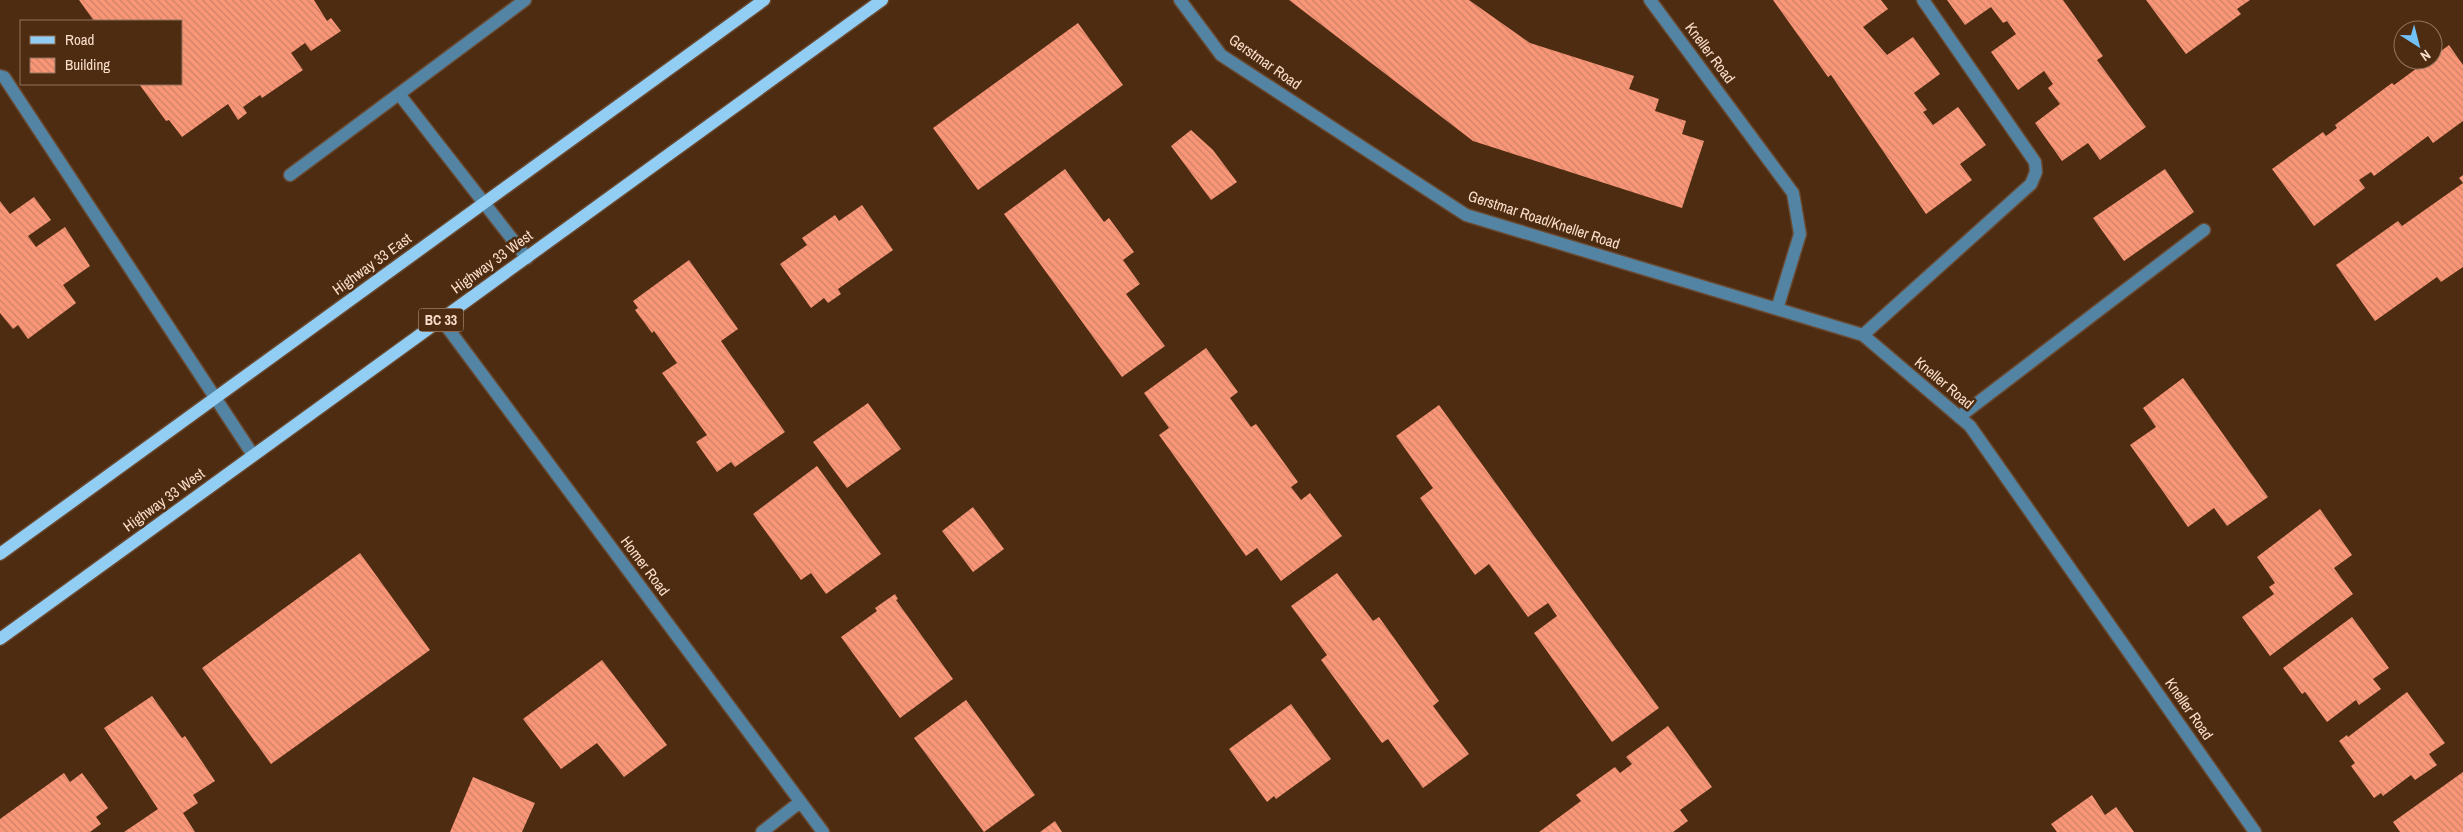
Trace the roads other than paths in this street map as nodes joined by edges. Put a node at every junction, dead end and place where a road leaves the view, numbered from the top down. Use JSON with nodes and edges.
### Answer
{"nodes":[{"id":1,"x":526,"y":0,"type":"edge"},
{"id":2,"x":764,"y":0,"type":"edge"},
{"id":3,"x":882,"y":0,"type":"edge"},
{"id":4,"x":1180,"y":0,"type":"edge"},
{"id":5,"x":1650,"y":0,"type":"edge"},
{"id":6,"x":1923,"y":0,"type":"edge"},
{"id":7,"x":0,"y":76,"type":"edge"},
{"id":8,"x":399,"y":94,"type":"junction"},
{"id":9,"x":1320,"y":120,"type":"joint"},
{"id":10,"x":290,"y":175,"type":"dead end"},
{"id":11,"x":484,"y":203,"type":"junction"},
{"id":12,"x":2204,"y":230,"type":"dead end"},
{"id":13,"x":526,"y":258,"type":"junction"},
{"id":14,"x":1777,"y":309,"type":"junction"},
{"id":15,"x":441,"y":319,"type":"junction"},
{"id":16,"x":1863,"y":335,"type":"junction"},
{"id":17,"x":215,"y":398,"type":"junction"},
{"id":18,"x":1959,"y":417,"type":"junction"},
{"id":19,"x":253,"y":456,"type":"junction"},
{"id":20,"x":0,"y":554,"type":"edge"},
{"id":21,"x":0,"y":639,"type":"edge"},
{"id":22,"x":800,"y":802,"type":"junction"},
{"id":23,"x":762,"y":832,"type":"edge"},
{"id":24,"x":822,"y":832,"type":"edge"},
{"id":25,"x":2255,"y":832,"type":"edge"}],
"edges":[{"from":1,"to":8,"type":"street"},
{"from":2,"to":11,"type":"main road","name":"Highway 33 East"},
{"from":3,"to":13,"type":"main road","name":"Highway 33 West","number":"BC 33"},
{"from":4,"to":9,"type":"street","name":"Gerstmar Road"},
{"from":5,"to":14,"type":"street","name":"Kneller Road"},
{"from":6,"to":16,"type":"street"},
{"from":7,"to":17,"type":"street"},
{"from":8,"to":10,"type":"street"},
{"from":8,"to":11,"type":"street"},
{"from":9,"to":14,"type":"street","name":"Gerstmar Road/Kneller Road"},
{"from":11,"to":13,"type":"street"},
{"from":11,"to":17,"type":"main road","name":"Highway 33 East"},
{"from":12,"to":18,"type":"street"},
{"from":13,"to":15,"type":"main road","name":"Highway 33 West","number":"BC 33"},
{"from":14,"to":16,"type":"street","name":"Kneller Road"},
{"from":15,"to":19,"type":"main road","name":"Highway 33 West","number":"BC 33"},
{"from":15,"to":22,"type":"street","name":"Homer Road"},
{"from":16,"to":18,"type":"street","name":"Kneller Road"},
{"from":17,"to":19,"type":"street"},
{"from":17,"to":20,"type":"main road","name":"Highway 33 East"},
{"from":18,"to":25,"type":"street","name":"Kneller Road"},
{"from":19,"to":21,"type":"main road","name":"Highway 33 West","number":"BC 33"},
{"from":22,"to":23,"type":"street"},
{"from":22,"to":24,"type":"street","name":"Homer Road"}]}
